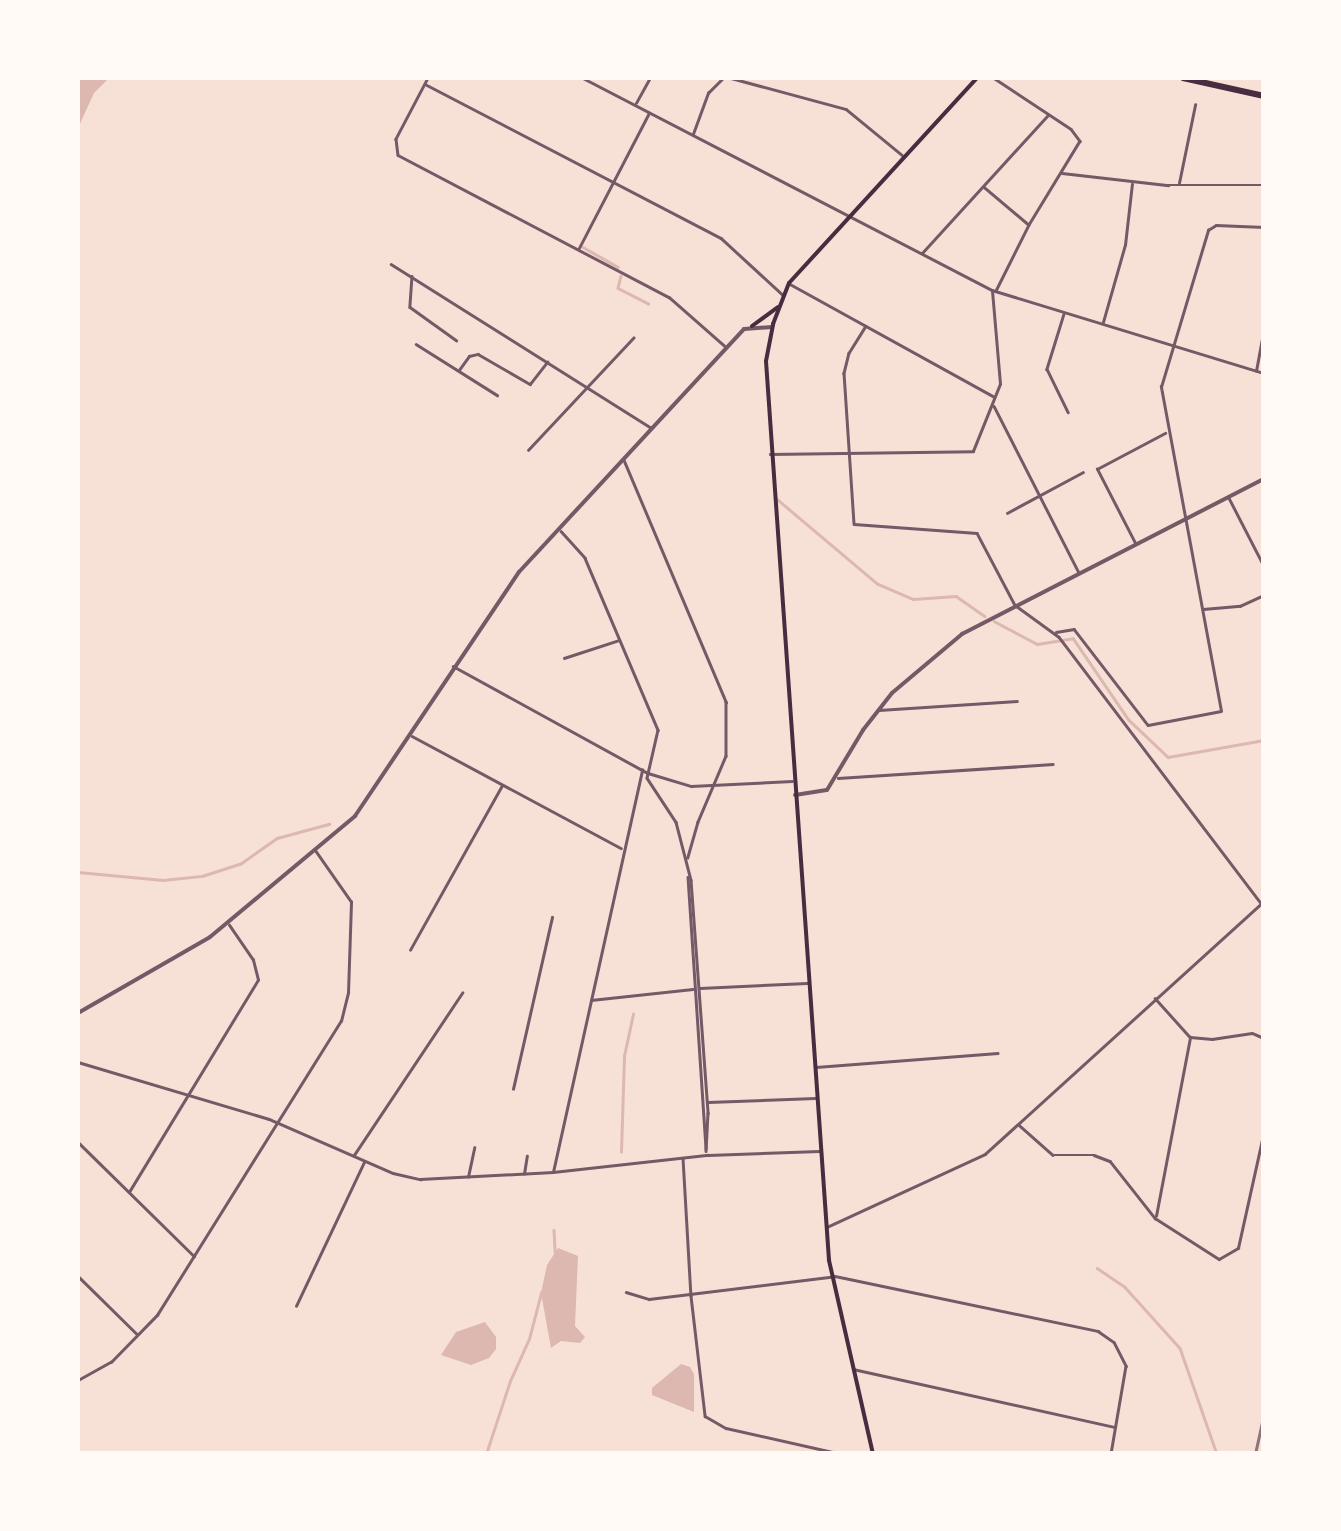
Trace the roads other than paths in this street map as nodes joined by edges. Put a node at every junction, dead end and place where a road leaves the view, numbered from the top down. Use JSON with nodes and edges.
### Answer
{"nodes":[{"id":1,"x":428,"y":78,"type":"edge"},
{"id":2,"x":583,"y":78,"type":"edge"},
{"id":3,"x":650,"y":78,"type":"edge"},
{"id":4,"x":723,"y":78,"type":"edge"},
{"id":5,"x":731,"y":78,"type":"edge"},
{"id":6,"x":977,"y":78,"type":"edge"},
{"id":7,"x":994,"y":78,"type":"edge"},
{"id":8,"x":1183,"y":78,"type":"edge"},
{"id":9,"x":425,"y":84,"type":"junction"},
{"id":10,"x":1264,"y":96,"type":"edge"},
{"id":11,"x":636,"y":104,"type":"junction"},
{"id":12,"x":1195,"y":104,"type":"dead end"},
{"id":13,"x":650,"y":112,"type":"junction"},
{"id":14,"x":1048,"y":114,"type":"junction"},
{"id":15,"x":693,"y":134,"type":"junction"},
{"id":16,"x":903,"y":156,"type":"junction"},
{"id":17,"x":1060,"y":173,"type":"junction"},
{"id":18,"x":612,"y":181,"type":"junction"},
{"id":19,"x":1132,"y":182,"type":"junction"},
{"id":20,"x":1178,"y":185,"type":"junction"},
{"id":21,"x":1264,"y":185,"type":"edge"},
{"id":22,"x":983,"y":186,"type":"junction"},
{"id":23,"x":848,"y":216,"type":"junction"},
{"id":24,"x":1029,"y":224,"type":"junction"},
{"id":25,"x":1264,"y":227,"type":"edge"},
{"id":26,"x":578,"y":250,"type":"junction"},
{"id":27,"x":921,"y":254,"type":"junction"},
{"id":28,"x":391,"y":264,"type":"dead end"},
{"id":29,"x":412,"y":275,"type":"junction"},
{"id":30,"x":789,"y":283,"type":"junction"},
{"id":31,"x":994,"y":290,"type":"junction"},
{"id":32,"x":784,"y":296,"type":"junction"},
{"id":33,"x":781,"y":303,"type":"junction"},
{"id":34,"x":1064,"y":312,"type":"junction"},
{"id":35,"x":1102,"y":324,"type":"junction"},
{"id":36,"x":752,"y":326,"type":"junction"},
{"id":37,"x":866,"y":326,"type":"junction"},
{"id":38,"x":772,"y":327,"type":"junction"},
{"id":39,"x":1264,"y":328,"type":"edge"},
{"id":40,"x":632,"y":338,"type":"dead end"},
{"id":41,"x":456,"y":340,"type":"dead end"},
{"id":42,"x":416,"y":344,"type":"dead end"},
{"id":43,"x":1173,"y":345,"type":"junction"},
{"id":44,"x":726,"y":348,"type":"junction"},
{"id":45,"x":548,"y":360,"type":"junction"},
{"id":46,"x":458,"y":370,"type":"junction"},
{"id":47,"x":1256,"y":371,"type":"junction"},
{"id":48,"x":1264,"y":373,"type":"edge"},
{"id":49,"x":588,"y":386,"type":"junction"},
{"id":50,"x":497,"y":395,"type":"dead end"},
{"id":51,"x":996,"y":398,"type":"junction"},
{"id":52,"x":994,"y":404,"type":"junction"},
{"id":53,"x":1068,"y":412,"type":"dead end"},
{"id":54,"x":651,"y":428,"type":"junction"},
{"id":55,"x":1166,"y":432,"type":"junction"},
{"id":56,"x":528,"y":450,"type":"dead end"},
{"id":57,"x":770,"y":454,"type":"junction"},
{"id":58,"x":846,"y":454,"type":"junction"},
{"id":59,"x":624,"y":458,"type":"junction"},
{"id":60,"x":1084,"y":472,"type":"dead end"},
{"id":61,"x":1264,"y":479,"type":"edge"},
{"id":62,"x":1040,"y":495,"type":"junction"},
{"id":63,"x":1228,"y":497,"type":"junction"},
{"id":64,"x":1007,"y":513,"type":"dead end"},
{"id":65,"x":1184,"y":520,"type":"junction"},
{"id":66,"x":559,"y":528,"type":"junction"},
{"id":67,"x":1135,"y":544,"type":"junction"},
{"id":68,"x":1264,"y":566,"type":"edge"},
{"id":69,"x":1079,"y":573,"type":"junction"},
{"id":70,"x":1264,"y":595,"type":"edge"},
{"id":71,"x":1015,"y":605,"type":"junction"},
{"id":72,"x":1202,"y":609,"type":"junction"},
{"id":73,"x":1055,"y":632,"type":"junction"},
{"id":74,"x":620,"y":640,"type":"junction"},
{"id":75,"x":564,"y":658,"type":"dead end"},
{"id":76,"x":453,"y":666,"type":"junction"},
{"id":77,"x":1017,"y":701,"type":"dead end"},
{"id":78,"x":878,"y":710,"type":"junction"},
{"id":79,"x":411,"y":735,"type":"junction"},
{"id":80,"x":1053,"y":764,"type":"dead end"},
{"id":81,"x":642,"y":770,"type":"junction"},
{"id":82,"x":648,"y":773,"type":"junction"},
{"id":83,"x":836,"y":778,"type":"junction"},
{"id":84,"x":794,"y":781,"type":"junction"},
{"id":85,"x":502,"y":785,"type":"junction"},
{"id":86,"x":715,"y":786,"type":"junction"},
{"id":87,"x":795,"y":794,"type":"junction"},
{"id":88,"x":622,"y":849,"type":"junction"},
{"id":89,"x":316,"y":852,"type":"junction"},
{"id":90,"x":687,"y":865,"type":"junction"},
{"id":91,"x":688,"y":876,"type":"junction"},
{"id":92,"x":1262,"y":904,"type":"edge"},
{"id":93,"x":552,"y":917,"type":"dead end"},
{"id":94,"x":228,"y":924,"type":"junction"},
{"id":95,"x":410,"y":950,"type":"dead end"},
{"id":96,"x":809,"y":983,"type":"junction"},
{"id":97,"x":700,"y":988,"type":"junction"},
{"id":98,"x":693,"y":989,"type":"junction"},
{"id":99,"x":462,"y":993,"type":"dead end"},
{"id":100,"x":1155,"y":998,"type":"junction"},
{"id":101,"x":591,"y":1000,"type":"junction"},
{"id":102,"x":78,"y":1013,"type":"edge"},
{"id":103,"x":1190,"y":1037,"type":"junction"},
{"id":104,"x":1264,"y":1038,"type":"edge"},
{"id":105,"x":997,"y":1053,"type":"dead end"},
{"id":106,"x":78,"y":1062,"type":"edge"},
{"id":107,"x":814,"y":1067,"type":"junction"},
{"id":108,"x":513,"y":1088,"type":"dead end"},
{"id":109,"x":190,"y":1094,"type":"junction"},
{"id":110,"x":817,"y":1098,"type":"junction"},
{"id":111,"x":701,"y":1102,"type":"junction"},
{"id":112,"x":708,"y":1102,"type":"junction"},
{"id":113,"x":278,"y":1123,"type":"junction"},
{"id":114,"x":1018,"y":1124,"type":"junction"},
{"id":115,"x":1264,"y":1130,"type":"edge"},
{"id":116,"x":78,"y":1142,"type":"edge"},
{"id":117,"x":474,"y":1148,"type":"dead end"},
{"id":118,"x":820,"y":1151,"type":"junction"},
{"id":119,"x":707,"y":1153,"type":"junction"},
{"id":120,"x":354,"y":1156,"type":"junction"},
{"id":121,"x":528,"y":1156,"type":"dead end"},
{"id":122,"x":683,"y":1157,"type":"junction"},
{"id":123,"x":364,"y":1161,"type":"junction"},
{"id":124,"x":553,"y":1172,"type":"junction"},
{"id":125,"x":524,"y":1174,"type":"junction"},
{"id":126,"x":468,"y":1178,"type":"junction"},
{"id":127,"x":129,"y":1192,"type":"junction"},
{"id":128,"x":1155,"y":1218,"type":"junction"},
{"id":129,"x":826,"y":1227,"type":"junction"},
{"id":130,"x":195,"y":1257,"type":"junction"},
{"id":131,"x":78,"y":1276,"type":"edge"},
{"id":132,"x":831,"y":1276,"type":"junction"},
{"id":133,"x":626,"y":1292,"type":"dead end"},
{"id":134,"x":691,"y":1294,"type":"junction"},
{"id":135,"x":296,"y":1306,"type":"dead end"},
{"id":136,"x":139,"y":1336,"type":"junction"},
{"id":137,"x":852,"y":1368,"type":"junction"},
{"id":138,"x":78,"y":1380,"type":"edge"},
{"id":139,"x":1116,"y":1428,"type":"junction"},
{"id":140,"x":841,"y":1454,"type":"edge"},
{"id":141,"x":873,"y":1454,"type":"edge"},
{"id":142,"x":1112,"y":1454,"type":"edge"}],
"edges":[{"from":1,"to":9,"type":"street"},
{"from":2,"to":11,"type":"street"},
{"from":3,"to":11,"type":"street"},
{"from":4,"to":15,"type":"street"},
{"from":5,"to":16,"type":"street"},
{"from":6,"to":16,"type":"main road"},
{"from":7,"to":14,"type":"street"},
{"from":8,"to":10,"type":"highway"},
{"from":9,"to":18,"type":"street"},
{"from":9,"to":26,"type":"street"},
{"from":11,"to":13,"type":"street"},
{"from":12,"to":20,"type":"street"},
{"from":13,"to":15,"type":"street"},
{"from":13,"to":18,"type":"street"},
{"from":14,"to":17,"type":"street"},
{"from":14,"to":22,"type":"street"},
{"from":15,"to":23,"type":"street"},
{"from":16,"to":23,"type":"main road"},
{"from":17,"to":19,"type":"street"},
{"from":17,"to":24,"type":"street"},
{"from":18,"to":26,"type":"street"},
{"from":18,"to":32,"type":"street"},
{"from":19,"to":20,"type":"street"},
{"from":19,"to":35,"type":"street"},
{"from":20,"to":21,"type":"street"},
{"from":22,"to":24,"type":"street"},
{"from":22,"to":27,"type":"street"},
{"from":23,"to":27,"type":"street"},
{"from":23,"to":30,"type":"main road"},
{"from":24,"to":31,"type":"street"},
{"from":25,"to":43,"type":"street"},
{"from":26,"to":44,"type":"street"},
{"from":27,"to":31,"type":"street"},
{"from":28,"to":29,"type":"street"},
{"from":29,"to":41,"type":"street"},
{"from":29,"to":45,"type":"street"},
{"from":30,"to":32,"type":"main road"},
{"from":30,"to":37,"type":"street"},
{"from":31,"to":34,"type":"street"},
{"from":31,"to":51,"type":"street"},
{"from":32,"to":33,"type":"main road"},
{"from":33,"to":36,"type":"main road"},
{"from":33,"to":38,"type":"main road"},
{"from":34,"to":35,"type":"street"},
{"from":34,"to":53,"type":"street"},
{"from":35,"to":43,"type":"street"},
{"from":36,"to":38,"type":"street"},
{"from":36,"to":44,"type":"street"},
{"from":37,"to":51,"type":"street"},
{"from":37,"to":58,"type":"street"},
{"from":38,"to":57,"type":"main road"},
{"from":39,"to":47,"type":"street"},
{"from":40,"to":49,"type":"street"},
{"from":42,"to":46,"type":"street"},
{"from":43,"to":47,"type":"street"},
{"from":43,"to":55,"type":"street"},
{"from":44,"to":54,"type":"street"},
{"from":45,"to":46,"type":"street"},
{"from":45,"to":49,"type":"street"},
{"from":46,"to":50,"type":"street"},
{"from":47,"to":48,"type":"street"},
{"from":49,"to":54,"type":"street"},
{"from":49,"to":56,"type":"street"},
{"from":51,"to":52,"type":"street"},
{"from":52,"to":58,"type":"street"},
{"from":52,"to":62,"type":"street"},
{"from":54,"to":59,"type":"street"},
{"from":55,"to":65,"type":"street"},
{"from":55,"to":67,"type":"street"},
{"from":57,"to":58,"type":"street"},
{"from":57,"to":84,"type":"main road"},
{"from":58,"to":71,"type":"street"},
{"from":59,"to":66,"type":"street"},
{"from":59,"to":86,"type":"street"},
{"from":60,"to":62,"type":"street"},
{"from":61,"to":63,"type":"street"},
{"from":62,"to":64,"type":"street"},
{"from":62,"to":69,"type":"street"},
{"from":63,"to":65,"type":"street"},
{"from":63,"to":68,"type":"street"},
{"from":65,"to":67,"type":"street"},
{"from":65,"to":72,"type":"street"},
{"from":66,"to":74,"type":"street"},
{"from":66,"to":76,"type":"street"},
{"from":67,"to":69,"type":"street"},
{"from":69,"to":71,"type":"street"},
{"from":70,"to":72,"type":"street"},
{"from":71,"to":73,"type":"street"},
{"from":71,"to":78,"type":"street"},
{"from":72,"to":73,"type":"street"},
{"from":73,"to":92,"type":"street"},
{"from":74,"to":75,"type":"street"},
{"from":74,"to":82,"type":"street"},
{"from":76,"to":79,"type":"street"},
{"from":76,"to":81,"type":"street"},
{"from":77,"to":78,"type":"street"},
{"from":78,"to":83,"type":"street"},
{"from":79,"to":85,"type":"street"},
{"from":79,"to":89,"type":"street"},
{"from":80,"to":83,"type":"street"},
{"from":81,"to":82,"type":"street"},
{"from":81,"to":88,"type":"street"},
{"from":82,"to":86,"type":"street"},
{"from":82,"to":90,"type":"street"},
{"from":83,"to":87,"type":"street"},
{"from":84,"to":86,"type":"street"},
{"from":84,"to":87,"type":"main road"},
{"from":85,"to":88,"type":"street"},
{"from":85,"to":95,"type":"street"},
{"from":86,"to":90,"type":"street"},
{"from":87,"to":96,"type":"main road"},
{"from":88,"to":101,"type":"street"},
{"from":89,"to":94,"type":"street"},
{"from":89,"to":113,"type":"street"},
{"from":90,"to":91,"type":"street"},
{"from":91,"to":97,"type":"street"},
{"from":91,"to":98,"type":"street"},
{"from":92,"to":100,"type":"street"},
{"from":93,"to":108,"type":"street"},
{"from":94,"to":102,"type":"street"},
{"from":94,"to":109,"type":"street"},
{"from":96,"to":97,"type":"street"},
{"from":96,"to":107,"type":"main road"},
{"from":97,"to":98,"type":"street"},
{"from":97,"to":112,"type":"street"},
{"from":98,"to":101,"type":"street"},
{"from":98,"to":111,"type":"street"},
{"from":99,"to":120,"type":"street"},
{"from":100,"to":103,"type":"street"},
{"from":100,"to":114,"type":"street"},
{"from":101,"to":124,"type":"street"},
{"from":103,"to":104,"type":"street"},
{"from":103,"to":128,"type":"street"},
{"from":105,"to":107,"type":"street"},
{"from":106,"to":109,"type":"street"},
{"from":107,"to":110,"type":"main road"},
{"from":109,"to":113,"type":"street"},
{"from":109,"to":127,"type":"street"},
{"from":110,"to":112,"type":"street"},
{"from":110,"to":118,"type":"main road"},
{"from":111,"to":112,"type":"street"},
{"from":111,"to":119,"type":"street"},
{"from":112,"to":119,"type":"street"},
{"from":113,"to":120,"type":"street"},
{"from":113,"to":130,"type":"street"},
{"from":114,"to":128,"type":"street"},
{"from":114,"to":129,"type":"street"},
{"from":115,"to":128,"type":"street"},
{"from":116,"to":127,"type":"street"},
{"from":117,"to":126,"type":"street"},
{"from":118,"to":119,"type":"street"},
{"from":118,"to":129,"type":"main road"},
{"from":119,"to":122,"type":"street"},
{"from":120,"to":123,"type":"street"},
{"from":121,"to":125,"type":"street"},
{"from":122,"to":124,"type":"street"},
{"from":122,"to":134,"type":"street"},
{"from":123,"to":126,"type":"street"},
{"from":123,"to":135,"type":"street"},
{"from":124,"to":125,"type":"street"},
{"from":125,"to":126,"type":"street"},
{"from":127,"to":130,"type":"street"},
{"from":129,"to":132,"type":"main road"},
{"from":130,"to":136,"type":"street"},
{"from":131,"to":136,"type":"street"},
{"from":132,"to":134,"type":"street"},
{"from":132,"to":137,"type":"main road"},
{"from":132,"to":139,"type":"street"},
{"from":133,"to":134,"type":"street"},
{"from":134,"to":140,"type":"street"},
{"from":136,"to":138,"type":"street"},
{"from":137,"to":139,"type":"street"},
{"from":137,"to":141,"type":"main road"},
{"from":139,"to":142,"type":"street"}]}
